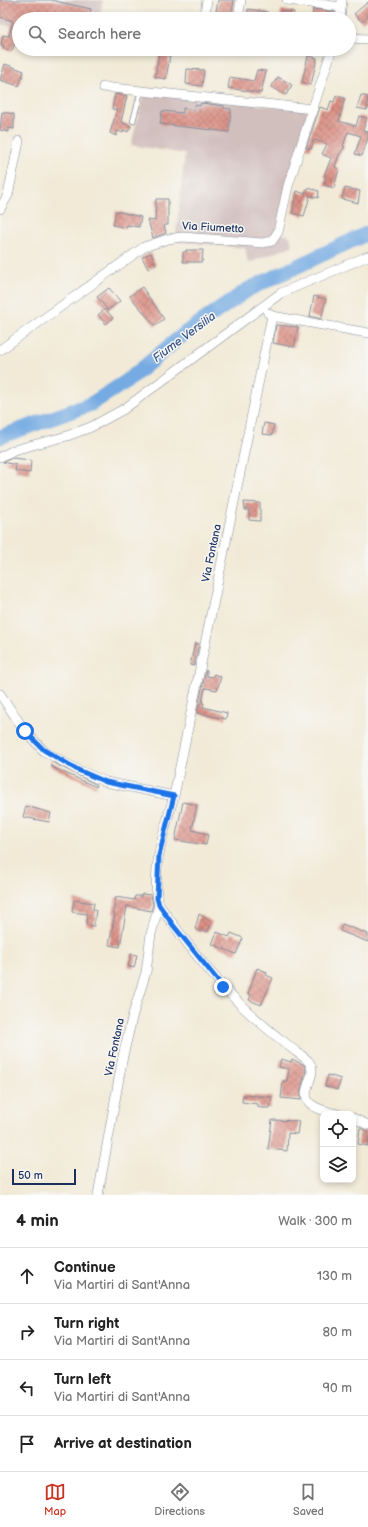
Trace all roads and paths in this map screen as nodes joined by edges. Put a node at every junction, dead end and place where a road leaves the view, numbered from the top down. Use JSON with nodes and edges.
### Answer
{"nodes":[{"id":1,"x":207,"y":0,"type":"edge"},
{"id":2,"x":241,"y":0,"type":"edge"},
{"id":3,"x":287,"y":0,"type":"edge"},
{"id":4,"x":342,"y":4,"type":"edge"},
{"id":5,"x":205,"y":12,"type":"edge"},
{"id":6,"x":239,"y":12,"type":"edge"},
{"id":7,"x":356,"y":38,"type":"edge"},
{"id":8,"x":368,"y":39,"type":"edge"},
{"id":9,"x":330,"y":56,"type":"edge"},
{"id":10,"x":103,"y":87,"type":"dead end"},
{"id":11,"x":141,"y":91,"type":"junction"},
{"id":12,"x":313,"y":109,"type":"junction"},
{"id":13,"x":134,"y":121,"type":"dead end"},
{"id":14,"x":18,"y":141,"type":"dead end"},
{"id":15,"x":0,"y":209,"type":"edge"},
{"id":16,"x":368,"y":256,"type":"edge"},
{"id":17,"x":261,"y":306,"type":"junction"},
{"id":18,"x":272,"y":316,"type":"junction"},
{"id":19,"x":368,"y":334,"type":"edge"},
{"id":20,"x":0,"y":350,"type":"edge"},
{"id":21,"x":0,"y":457,"type":"edge"},
{"id":22,"x":0,"y":694,"type":"edge"},
{"id":23,"x":174,"y":796,"type":"junction"},
{"id":24,"x":159,"y":905,"type":"junction"},
{"id":25,"x":325,"y":1111,"type":"edge"},
{"id":26,"x":356,"y":1119,"type":"edge"},
{"id":27,"x":368,"y":1125,"type":"edge"},
{"id":28,"x":98,"y":1195,"type":"edge"}],
"edges":[{"from":1,"to":5,"type":"street"},
{"from":2,"to":6,"type":"street"},
{"from":3,"to":4,"type":"street"},
{"from":7,"to":8,"type":"street"},
{"from":9,"to":12,"type":"street","name":"Via Fiumetto"},
{"from":10,"to":11,"type":"street"},
{"from":11,"to":12,"type":"street"},
{"from":11,"to":13,"type":"lane"},
{"from":12,"to":20,"type":"street","name":"Via Fiumetto"},
{"from":14,"to":15,"type":"street"},
{"from":16,"to":17,"type":"street"},
{"from":17,"to":18,"type":"street"},
{"from":17,"to":21,"type":"street"},
{"from":18,"to":19,"type":"street"},
{"from":18,"to":23,"type":"street","name":"Via Fontana"},
{"from":22,"to":23,"type":"street"},
{"from":23,"to":24,"type":"street","name":"Via Fontana"},
{"from":24,"to":25,"type":"street"},
{"from":24,"to":28,"type":"street","name":"Via Fontana"},
{"from":26,"to":27,"type":"street"}]}
